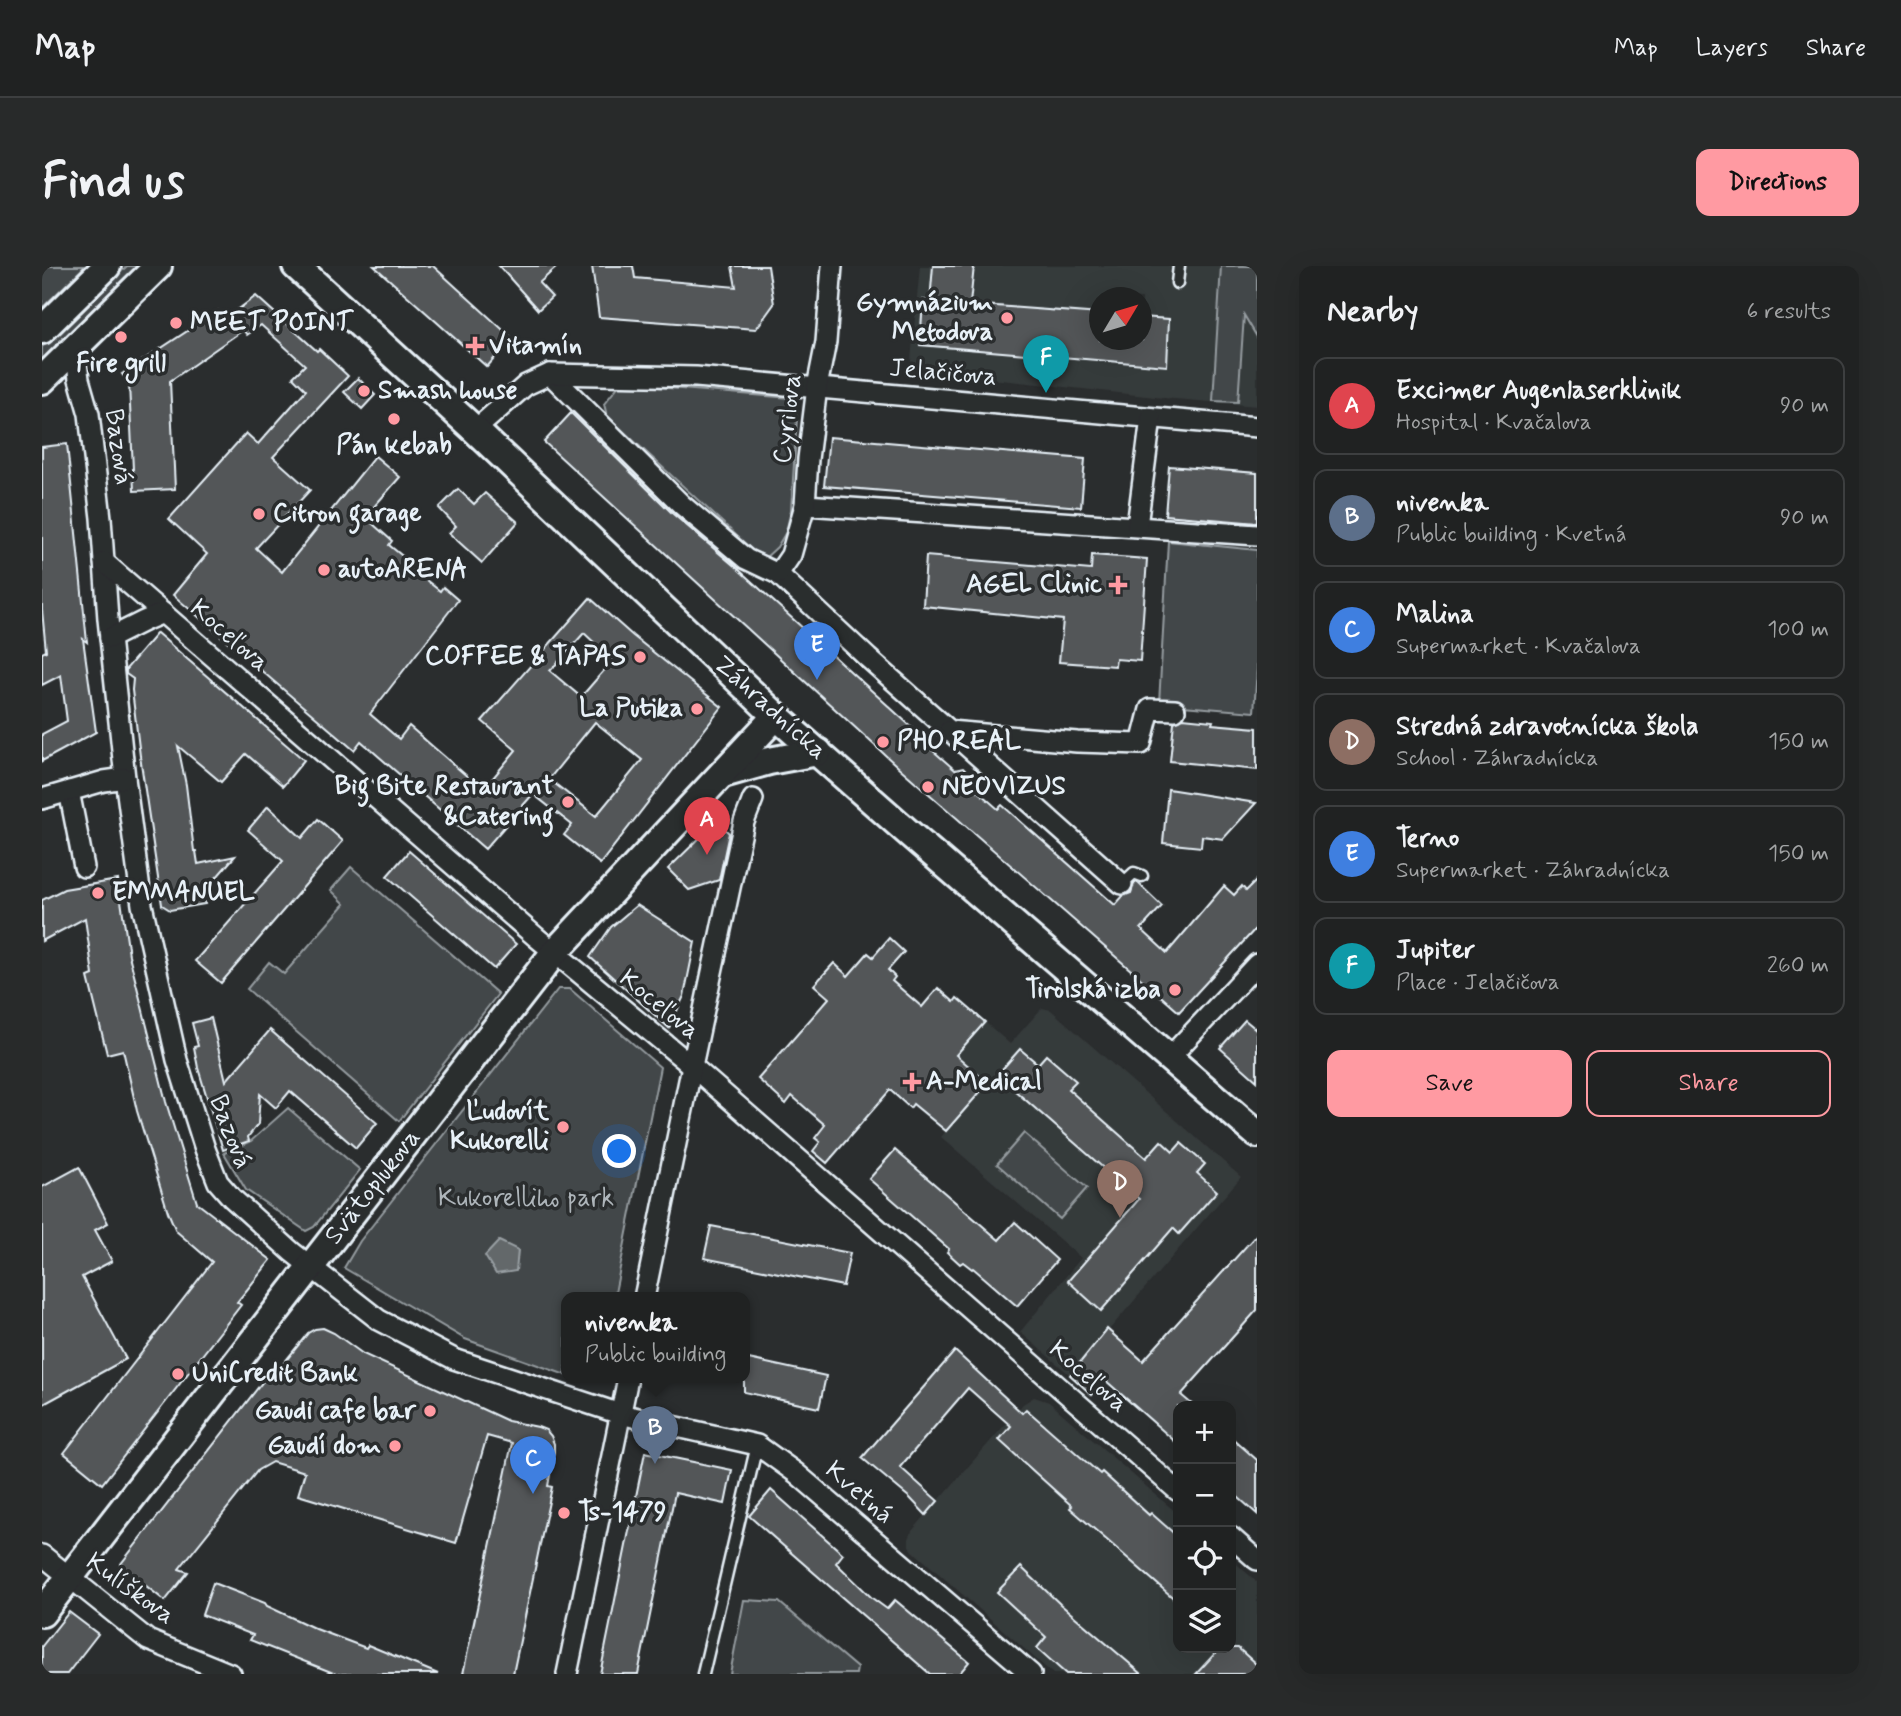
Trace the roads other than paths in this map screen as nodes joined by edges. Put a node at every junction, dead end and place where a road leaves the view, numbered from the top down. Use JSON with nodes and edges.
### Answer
{"nodes":[{"id":1,"x":107,"y":266,"type":"edge"},
{"id":2,"x":158,"y":266,"type":"edge"},
{"id":3,"x":296,"y":266,"type":"edge"},
{"id":4,"x":832,"y":266,"type":"edge"},
{"id":5,"x":1179,"y":266,"type":"edge"},
{"id":6,"x":1177,"y":283,"type":"dead end"},
{"id":7,"x":42,"y":330,"type":"edge"},
{"id":8,"x":75,"y":348,"type":"junction"},
{"id":9,"x":550,"y":374,"type":"junction"},
{"id":10,"x":42,"y":380,"type":"edge"},
{"id":11,"x":817,"y":387,"type":"junction"},
{"id":12,"x":1151,"y":418,"type":"junction"},
{"id":13,"x":1257,"y":427,"type":"edge"},
{"id":14,"x":475,"y":430,"type":"junction"},
{"id":15,"x":805,"y":505,"type":"junction"},
{"id":16,"x":1137,"y":526,"type":"junction"},
{"id":17,"x":1257,"y":535,"type":"edge"},
{"id":18,"x":104,"y":562,"type":"junction"},
{"id":19,"x":778,"y":575,"type":"junction"},
{"id":20,"x":163,"y":613,"type":"junction"},
{"id":21,"x":110,"y":638,"type":"junction"},
{"id":22,"x":1175,"y":710,"type":"dead end"},
{"id":23,"x":776,"y":716,"type":"junction"},
{"id":24,"x":949,"y":731,"type":"junction"},
{"id":25,"x":818,"y":752,"type":"junction"},
{"id":26,"x":721,"y":775,"type":"junction"},
{"id":27,"x":125,"y":778,"type":"junction"},
{"id":28,"x":69,"y":791,"type":"junction"},
{"id":29,"x":42,"y":799,"type":"edge"},
{"id":30,"x":753,"y":799,"type":"dead end"},
{"id":31,"x":84,"y":867,"type":"dead end"},
{"id":32,"x":1142,"y":876,"type":"dead end"},
{"id":33,"x":1122,"y":884,"type":"joint"},
{"id":34,"x":554,"y":953,"type":"junction"},
{"id":35,"x":1257,"y":964,"type":"edge"},
{"id":36,"x":1169,"y":1058,"type":"junction"},
{"id":37,"x":692,"y":1066,"type":"junction"},
{"id":38,"x":1257,"y":1135,"type":"edge"},
{"id":39,"x":311,"y":1266,"type":"junction"},
{"id":40,"x":645,"y":1292,"type":"edge"},
{"id":41,"x":627,"y":1383,"type":"edge"},
{"id":42,"x":620,"y":1414,"type":"junction"},
{"id":43,"x":757,"y":1445,"type":"junction"},
{"id":44,"x":1173,"y":1487,"type":"edge"},
{"id":45,"x":1236,"y":1541,"type":"edge"},
{"id":46,"x":42,"y":1555,"type":"edge"},
{"id":47,"x":1257,"y":1560,"type":"edge"},
{"id":48,"x":70,"y":1577,"type":"junction"},
{"id":49,"x":42,"y":1613,"type":"edge"},
{"id":50,"x":231,"y":1674,"type":"edge"},
{"id":51,"x":567,"y":1674,"type":"edge"},
{"id":52,"x":703,"y":1674,"type":"edge"},
{"id":53,"x":1031,"y":1674,"type":"edge"}],
"edges":[{"from":1,"to":7,"type":"street"},
{"from":2,"to":8,"type":"street"},
{"from":3,"to":14,"type":"street","name":"Záhradnícka"},
{"from":4,"to":11,"type":"street","name":"Cyrilova"},
{"from":5,"to":6,"type":"lane"},
{"from":8,"to":10,"type":"street"},
{"from":8,"to":18,"type":"street","name":"Bazová"},
{"from":9,"to":11,"type":"street","name":"Jelačičova"},
{"from":9,"to":14,"type":"street","name":"Jelačičova"},
{"from":9,"to":19,"type":"street"},
{"from":11,"to":12,"type":"street","name":"Jelačičova"},
{"from":11,"to":15,"type":"street","name":"Cyrilova"},
{"from":12,"to":13,"type":"street","name":"Jelačičova"},
{"from":12,"to":16,"type":"street"},
{"from":14,"to":23,"type":"street","name":"Záhradnícka"},
{"from":15,"to":16,"type":"street"},
{"from":15,"to":19,"type":"street","name":"Cyrilova"},
{"from":16,"to":17,"type":"street"},
{"from":18,"to":20,"type":"street","name":"Koceľova"},
{"from":18,"to":21,"type":"street","name":"Bazová"},
{"from":19,"to":24,"type":"street"},
{"from":20,"to":21,"type":"street"},
{"from":20,"to":34,"type":"street","name":"Koceľova"},
{"from":21,"to":27,"type":"street","name":"Bazová"},
{"from":22,"to":24,"type":"street"},
{"from":23,"to":25,"type":"street","name":"Záhradnícka"},
{"from":23,"to":26,"type":"street","name":"Svätoplukova"},
{"from":24,"to":33,"type":"street"},
{"from":25,"to":26,"type":"street","name":"Svätoplukova"},
{"from":25,"to":36,"type":"street","name":"Záhradnícka"},
{"from":26,"to":34,"type":"street","name":"Svätoplukova"},
{"from":27,"to":28,"type":"street"},
{"from":27,"to":39,"type":"street","name":"Bazová"},
{"from":28,"to":29,"type":"street"},
{"from":28,"to":31,"type":"street"},
{"from":30,"to":37,"type":"street"},
{"from":32,"to":33,"type":"lane"},
{"from":34,"to":37,"type":"street","name":"Koceľova"},
{"from":34,"to":39,"type":"street","name":"Svätoplukova"},
{"from":35,"to":36,"type":"street"},
{"from":36,"to":38,"type":"street","name":"Záhradnícka"},
{"from":37,"to":40,"type":"street"},
{"from":37,"to":44,"type":"street","name":"Koceľova"},
{"from":39,"to":42,"type":"street","name":"Bazová"},
{"from":39,"to":48,"type":"street","name":"Svätoplukova"},
{"from":41,"to":42,"type":"street"},
{"from":42,"to":43,"type":"street","name":"Kvetná"},
{"from":42,"to":51,"type":"street"},
{"from":43,"to":52,"type":"lane"},
{"from":43,"to":53,"type":"street","name":"Kvetná"},
{"from":45,"to":47,"type":"street"},
{"from":46,"to":48,"type":"street","name":"Kulíškova"},
{"from":48,"to":49,"type":"street","name":"Svätoplukova"},
{"from":48,"to":50,"type":"street","name":"Kulíškova"}]}
